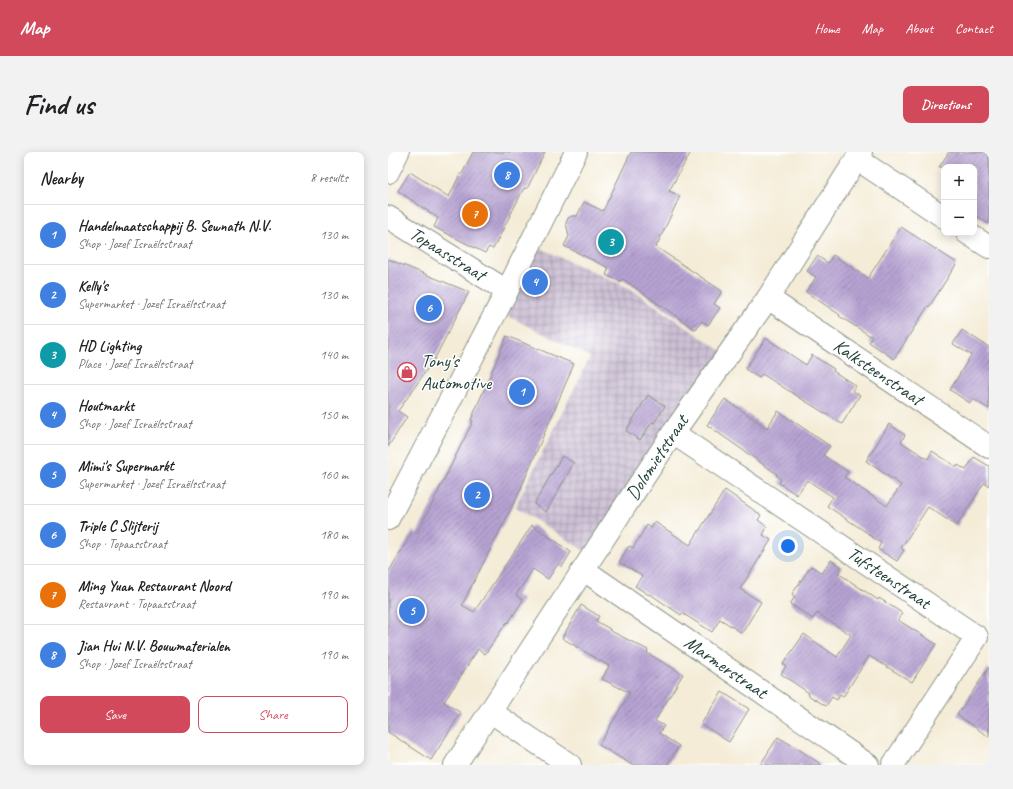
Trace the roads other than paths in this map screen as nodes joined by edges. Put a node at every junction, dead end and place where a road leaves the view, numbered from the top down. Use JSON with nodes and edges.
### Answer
{"nodes":[{"id":1,"x":398,"y":152,"type":"edge"},
{"id":2,"x":576,"y":152,"type":"edge"},
{"id":3,"x":859,"y":155,"type":"edge"},
{"id":4,"x":388,"y":172,"type":"edge"},
{"id":5,"x":941,"y":215,"type":"edge"},
{"id":6,"x":388,"y":217,"type":"edge"},
{"id":7,"x":972,"y":236,"type":"edge"},
{"id":8,"x":989,"y":248,"type":"edge"},
{"id":9,"x":507,"y":291,"type":"junction"},
{"id":10,"x":768,"y":298,"type":"junction"},
{"id":11,"x":673,"y":433,"type":"junction"},
{"id":12,"x":989,"y":447,"type":"edge"},
{"id":13,"x":388,"y":519,"type":"edge"},
{"id":14,"x":584,"y":570,"type":"junction"},
{"id":15,"x":491,"y":712,"type":"junction"},
{"id":16,"x":455,"y":765,"type":"edge"},
{"id":17,"x":570,"y":765,"type":"edge"},
{"id":18,"x":868,"y":765,"type":"edge"},
{"id":19,"x":893,"y":765,"type":"edge"}],
"edges":[{"from":1,"to":4,"type":"street"},
{"from":2,"to":9,"type":"street"},
{"from":3,"to":5,"type":"street"},
{"from":3,"to":10,"type":"street","name":"Dolomietstraat"},
{"from":6,"to":9,"type":"street","name":"Topaasstraat"},
{"from":7,"to":8,"type":"street"},
{"from":9,"to":13,"type":"street"},
{"from":10,"to":11,"type":"street","name":"Dolomietstraat"},
{"from":10,"to":12,"type":"street","name":"Kalksteenstraat"},
{"from":11,"to":14,"type":"street","name":"Dolomietstraat"},
{"from":11,"to":19,"type":"street","name":"Tufsteenstraat"},
{"from":14,"to":15,"type":"street","name":"Dolomietstraat"},
{"from":14,"to":18,"type":"street","name":"Marmerstraat"},
{"from":15,"to":16,"type":"street","name":"Dolomietstraat"},
{"from":15,"to":17,"type":"street"}]}
